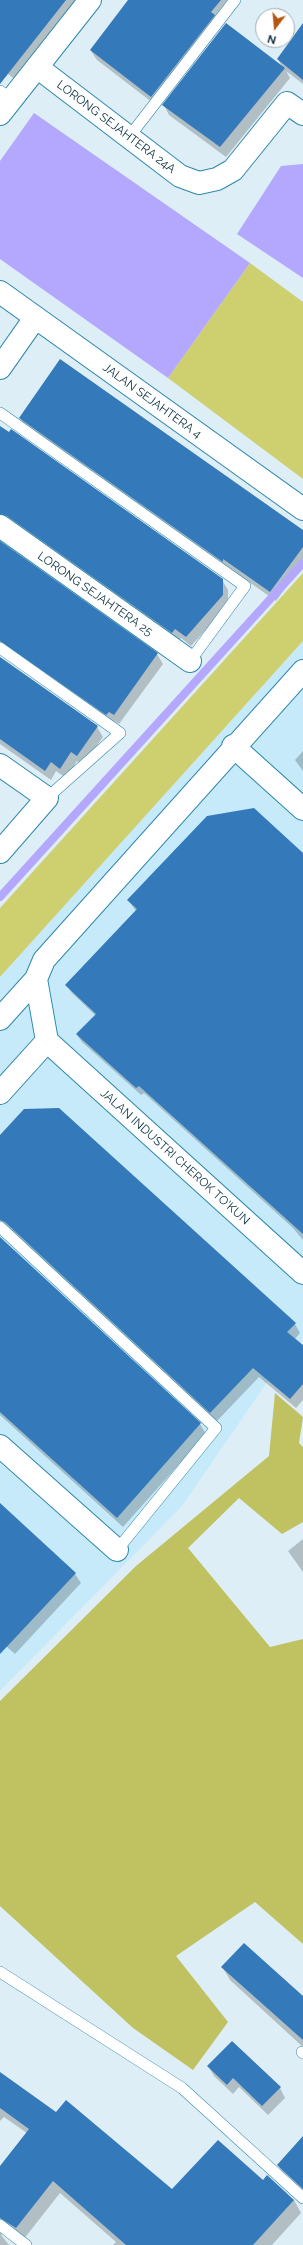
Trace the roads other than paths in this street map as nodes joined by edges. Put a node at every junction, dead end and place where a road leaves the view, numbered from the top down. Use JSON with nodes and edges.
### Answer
{"nodes":[{"id":1,"x":90,"y":0,"type":"edge"},
{"id":2,"x":235,"y":0,"type":"edge"},
{"id":3,"x":37,"y":67,"type":"junction"},
{"id":4,"x":4,"y":102,"type":"edge"},
{"id":5,"x":303,"y":114,"type":"edge"},
{"id":6,"x":129,"y":137,"type":"junction"},
{"id":7,"x":0,"y":292,"type":"edge"},
{"id":8,"x":35,"y":318,"type":"junction"},
{"id":9,"x":0,"y":368,"type":"edge"},
{"id":10,"x":0,"y":414,"type":"edge"},
{"id":11,"x":303,"y":509,"type":"edge"},
{"id":12,"x":0,"y":526,"type":"edge"},
{"id":13,"x":0,"y":648,"type":"edge"},
{"id":14,"x":190,"y":661,"type":"joint"},
{"id":15,"x":303,"y":671,"type":"edge"},
{"id":16,"x":233,"y":746,"type":"junction"},
{"id":17,"x":0,"y":765,"type":"edge"},
{"id":18,"x":47,"y":798,"type":"junction"},
{"id":19,"x":303,"y":809,"type":"edge"},
{"id":20,"x":0,"y":852,"type":"edge"},
{"id":21,"x":36,"y":979,"type":"junction"},
{"id":22,"x":0,"y":1020,"type":"edge"},
{"id":23,"x":47,"y":1042,"type":"junction"},
{"id":24,"x":0,"y":1093,"type":"edge"},
{"id":25,"x":0,"y":1227,"type":"edge"},
{"id":26,"x":303,"y":1273,"type":"edge"},
{"id":27,"x":0,"y":1446,"type":"edge"},
{"id":28,"x":116,"y":1550,"type":"joint"},
{"id":29,"x":0,"y":1972,"type":"edge"},
{"id":30,"x":303,"y":2198,"type":"edge"},
{"id":31,"x":0,"y":2224,"type":"edge"},
{"id":32,"x":26,"y":2245,"type":"edge"}],
"edges":[{"from":1,"to":3,"type":"street"},
{"from":2,"to":6,"type":"lane"},
{"from":3,"to":4,"type":"street"},
{"from":3,"to":6,"type":"street","name":"LORONG SEJAHTERA 24A"},
{"from":5,"to":6,"type":"street","name":"LORONG SEJAHTERA 24A"},
{"from":7,"to":8,"type":"street","name":"JALAN SEJAHTERA 4"},
{"from":8,"to":9,"type":"street"},
{"from":8,"to":11,"type":"street","name":"JALAN SEJAHTERA 4"},
{"from":10,"to":14,"type":"lane"},
{"from":12,"to":14,"type":"street","name":"LORONG SEJAHTERA 25"},
{"from":13,"to":18,"type":"lane"},
{"from":15,"to":16,"type":"street"},
{"from":16,"to":19,"type":"street"},
{"from":16,"to":21,"type":"street"},
{"from":17,"to":18,"type":"street"},
{"from":18,"to":20,"type":"street"},
{"from":21,"to":22,"type":"street"},
{"from":21,"to":23,"type":"street"},
{"from":23,"to":24,"type":"street"},
{"from":23,"to":26,"type":"street","name":"JALAN INDUSTRI CHEROK TO'KUN"},
{"from":25,"to":28,"type":"lane"},
{"from":27,"to":28,"type":"street"},
{"from":29,"to":30,"type":"lane"},
{"from":31,"to":32,"type":"lane"}]}
